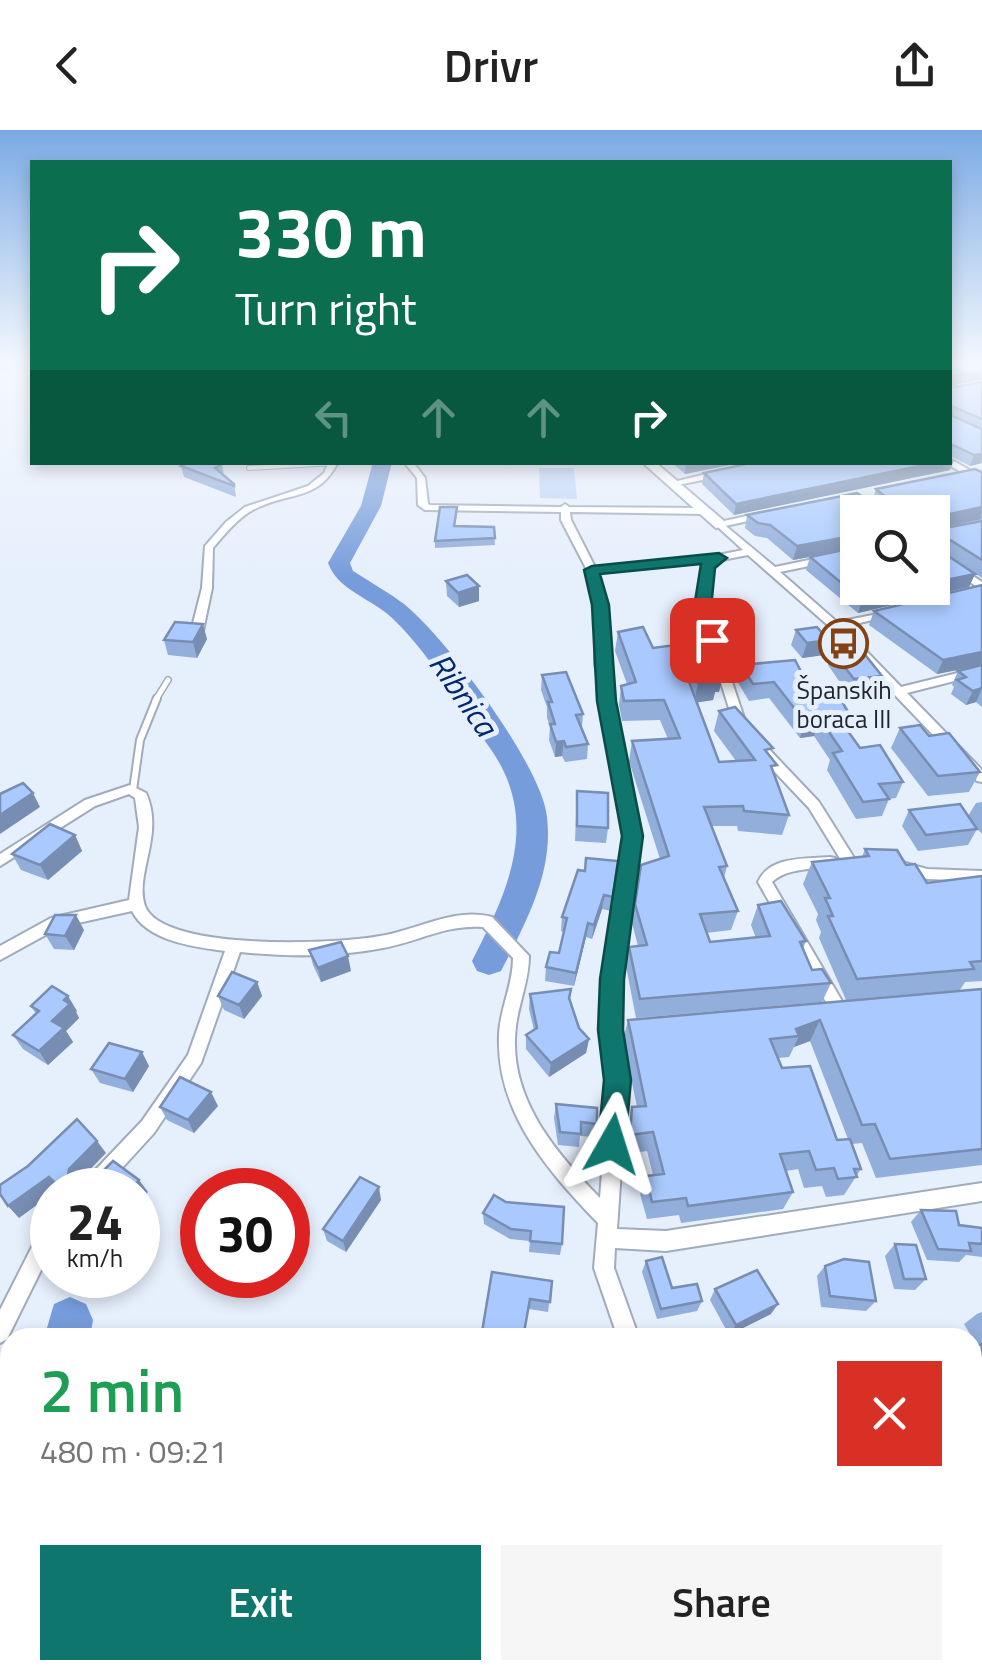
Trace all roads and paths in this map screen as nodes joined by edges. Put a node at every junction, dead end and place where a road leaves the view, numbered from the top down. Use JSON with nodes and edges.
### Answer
{"nodes":[{"id":1,"x":952,"y":463,"type":"edge"},
{"id":2,"x":292,"y":465,"type":"edge"},
{"id":3,"x":333,"y":465,"type":"edge"},
{"id":4,"x":410,"y":465,"type":"edge"},
{"id":5,"x":651,"y":465,"type":"edge"},
{"id":6,"x":249,"y":468,"type":"dead end"},
{"id":7,"x":976,"y":472,"type":"edge"},
{"id":8,"x":727,"y":473,"type":"edge"},
{"id":9,"x":952,"y":477,"type":"edge"},
{"id":10,"x":982,"y":481,"type":"edge"},
{"id":11,"x":672,"y":483,"type":"junction"},
{"id":12,"x":565,"y":507,"type":"junction"},
{"id":13,"x":704,"y":511,"type":"junction"},
{"id":14,"x":778,"y":513,"type":"edge"},
{"id":15,"x":721,"y":524,"type":"junction"},
{"id":16,"x":751,"y":551,"type":"junction"},
{"id":17,"x":840,"y":557,"type":"edge"},
{"id":18,"x":719,"y":558,"type":"junction"},
{"id":19,"x":950,"y":565,"type":"edge"},
{"id":20,"x":592,"y":570,"type":"junction"},
{"id":21,"x":775,"y":570,"type":"junction"},
{"id":22,"x":982,"y":589,"type":"edge"},
{"id":23,"x":964,"y":595,"type":"edge"},
{"id":24,"x":908,"y":608,"type":"edge"},
{"id":25,"x":835,"y":626,"type":"junction"},
{"id":26,"x":197,"y":631,"type":"edge"},
{"id":27,"x":982,"y":670,"type":"edge"},
{"id":28,"x":168,"y":680,"type":"dead end"},
{"id":29,"x":897,"y":692,"type":"junction"},
{"id":30,"x":976,"y":766,"type":"edge"},
{"id":31,"x":982,"y":778,"type":"edge"},
{"id":32,"x":133,"y":790,"type":"junction"},
{"id":33,"x":0,"y":861,"type":"edge"},
{"id":34,"x":849,"y":861,"type":"junction"},
{"id":35,"x":868,"y":862,"type":"edge"},
{"id":36,"x":885,"y":863,"type":"edge"},
{"id":37,"x":982,"y":876,"type":"edge"},
{"id":38,"x":136,"y":904,"type":"junction"},
{"id":39,"x":233,"y":949,"type":"junction"},
{"id":40,"x":0,"y":954,"type":"edge"},
{"id":41,"x":822,"y":1014,"type":"edge"},
{"id":42,"x":630,"y":1029,"type":"edge"},
{"id":43,"x":610,"y":1030,"type":"junction"},
{"id":44,"x":110,"y":1168,"type":"edge"},
{"id":45,"x":982,"y":1192,"type":"edge"},
{"id":46,"x":605,"y":1227,"type":"junction"},
{"id":47,"x":30,"y":1272,"type":"edge"},
{"id":48,"x":2,"y":1328,"type":"edge"},
{"id":49,"x":625,"y":1328,"type":"edge"}],
"edges":[{"from":1,"to":7,"type":"street"},
{"from":2,"to":6,"type":"lane"},
{"from":3,"to":26,"type":"street"},
{"from":4,"to":12,"type":"street"},
{"from":5,"to":11,"type":"main road"},
{"from":7,"to":9,"type":"main road"},
{"from":7,"to":10,"type":"street"},
{"from":8,"to":11,"type":"street"},
{"from":11,"to":13,"type":"main road"},
{"from":12,"to":13,"type":"street"},
{"from":12,"to":20,"type":"street"},
{"from":13,"to":15,"type":"main road"},
{"from":14,"to":15,"type":"main road"},
{"from":15,"to":16,"type":"street"},
{"from":16,"to":18,"type":"street"},
{"from":16,"to":21,"type":"street"},
{"from":17,"to":21,"type":"street"},
{"from":18,"to":20,"type":"street"},
{"from":18,"to":34,"type":"street"},
{"from":19,"to":22,"type":"street"},
{"from":20,"to":43,"type":"street"},
{"from":21,"to":25,"type":"street"},
{"from":22,"to":23,"type":"street"},
{"from":24,"to":25,"type":"street"},
{"from":25,"to":29,"type":"street"},
{"from":27,"to":29,"type":"street"},
{"from":28,"to":32,"type":"lane"},
{"from":29,"to":30,"type":"street"},
{"from":30,"to":31,"type":"street"},
{"from":32,"to":33,"type":"street"},
{"from":32,"to":38,"type":"street"},
{"from":34,"to":35,"type":"street"},
{"from":34,"to":41,"type":"street"},
{"from":36,"to":37,"type":"street"},
{"from":38,"to":39,"type":"street"},
{"from":38,"to":40,"type":"street"},
{"from":39,"to":44,"type":"street"},
{"from":39,"to":46,"type":"street"},
{"from":42,"to":43,"type":"street"},
{"from":43,"to":46,"type":"street"},
{"from":45,"to":46,"type":"street"},
{"from":46,"to":49,"type":"street"},
{"from":47,"to":48,"type":"street"}]}
